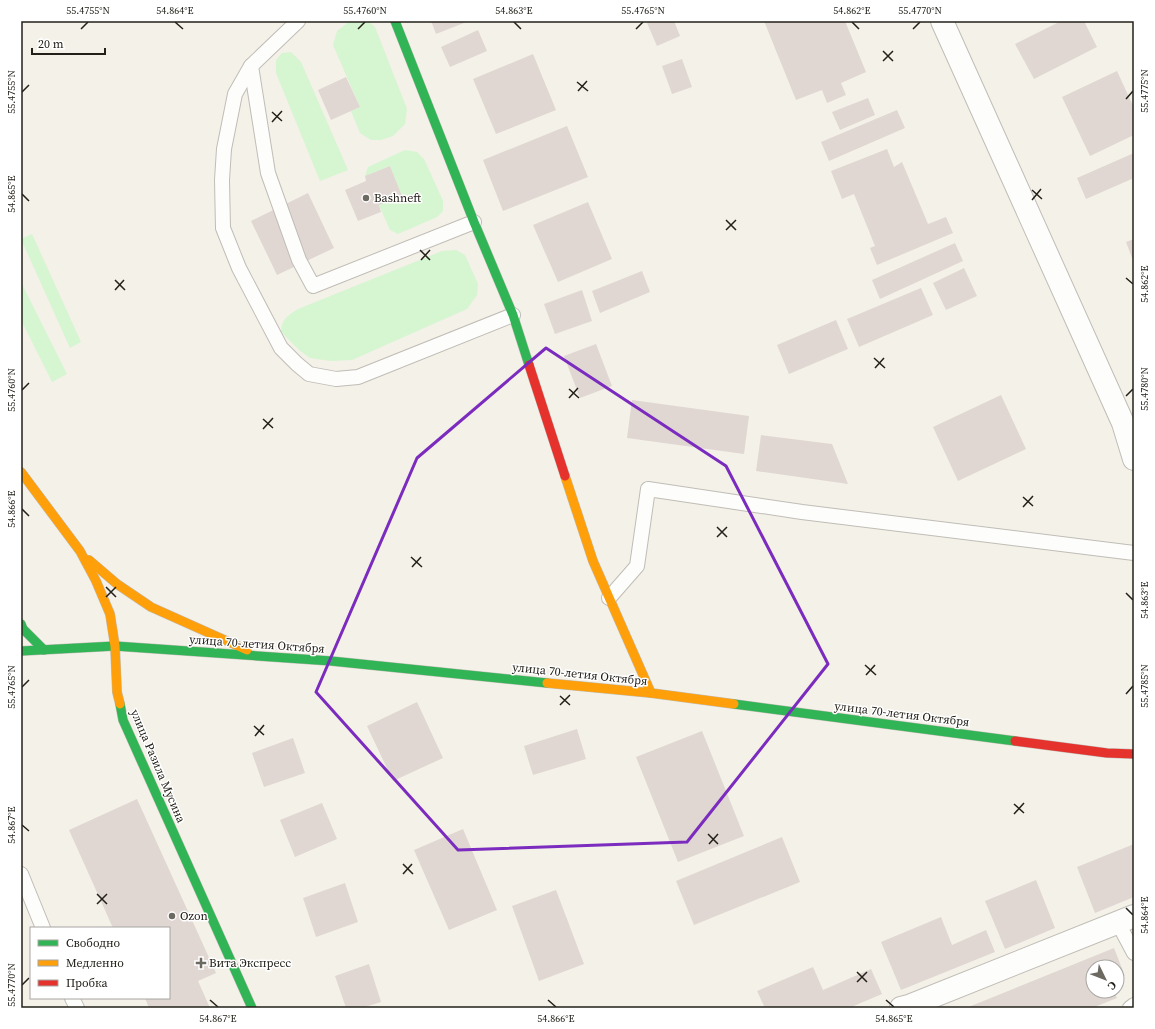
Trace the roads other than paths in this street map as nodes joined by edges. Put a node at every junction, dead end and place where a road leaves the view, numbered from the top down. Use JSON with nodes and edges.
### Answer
{"nodes":[{"id":1,"x":298,"y":21,"type":"edge"},
{"id":2,"x":395,"y":21,"type":"edge"},
{"id":3,"x":942,"y":21,"type":"edge"},
{"id":4,"x":251,"y":66,"type":"junction"},
{"id":5,"x":474,"y":222,"type":"junction"},
{"id":6,"x":513,"y":315,"type":"junction"},
{"id":7,"x":1128,"y":420,"type":"edge"},
{"id":8,"x":1134,"y":459,"type":"edge"},
{"id":9,"x":21,"y":472,"type":"edge"},
{"id":10,"x":80,"y":551,"type":"junction"},
{"id":11,"x":1134,"y":553,"type":"edge"},
{"id":12,"x":609,"y":598,"type":"junction"},
{"id":13,"x":21,"y":624,"type":"edge"},
{"id":14,"x":115,"y":646,"type":"junction"},
{"id":15,"x":44,"y":650,"type":"junction"},
{"id":16,"x":21,"y":651,"type":"edge"},
{"id":17,"x":261,"y":657,"type":"junction"},
{"id":18,"x":651,"y":693,"type":"junction"},
{"id":19,"x":1107,"y":753,"type":"junction"},
{"id":20,"x":1134,"y":754,"type":"edge"},
{"id":21,"x":1127,"y":764,"type":"dead end"},
{"id":22,"x":21,"y":874,"type":"edge"},
{"id":23,"x":1126,"y":919,"type":"edge"},
{"id":24,"x":44,"y":927,"type":"edge"},
{"id":25,"x":1134,"y":953,"type":"edge"},
{"id":26,"x":72,"y":999,"type":"edge"},
{"id":27,"x":1134,"y":1005,"type":"edge"},
{"id":28,"x":906,"y":1007,"type":"edge"},
{"id":29,"x":77,"y":1008,"type":"edge"},
{"id":30,"x":252,"y":1008,"type":"edge"},
{"id":31,"x":1130,"y":1008,"type":"edge"}],
"edges":[{"from":1,"to":4,"type":"lane"},
{"from":2,"to":5,"type":"main road"},
{"from":3,"to":7,"type":"street"},
{"from":4,"to":5,"type":"lane"},
{"from":4,"to":6,"type":"lane"},
{"from":5,"to":6,"type":"main road"},
{"from":6,"to":12,"type":"main road"},
{"from":7,"to":8,"type":"street"},
{"from":9,"to":10,"type":"main road","name":"улица Разила Мусина"},
{"from":10,"to":14,"type":"main road","name":"улица Разила Мусина"},
{"from":10,"to":17,"type":"main road"},
{"from":11,"to":12,"type":"lane"},
{"from":12,"to":18,"type":"main road"},
{"from":13,"to":15,"type":"main road"},
{"from":14,"to":15,"type":"main road","name":"улица 70-летия Октября"},
{"from":14,"to":17,"type":"main road","name":"улица 70-летия Октября"},
{"from":14,"to":30,"type":"main road","name":"улица Разила Мусина"},
{"from":15,"to":16,"type":"main road","name":"улица 70-летия Октября"},
{"from":17,"to":18,"type":"main road","name":"улица 70-летия Октября"},
{"from":18,"to":19,"type":"main road","name":"улица 70-летия Октября"},
{"from":19,"to":20,"type":"main road","name":"улица 70-летия Октября"},
{"from":19,"to":21,"type":"main road"},
{"from":22,"to":24,"type":"lane"},
{"from":23,"to":25,"type":"lane"},
{"from":23,"to":28,"type":"street"},
{"from":26,"to":29,"type":"lane"},
{"from":27,"to":31,"type":"lane"}]}
